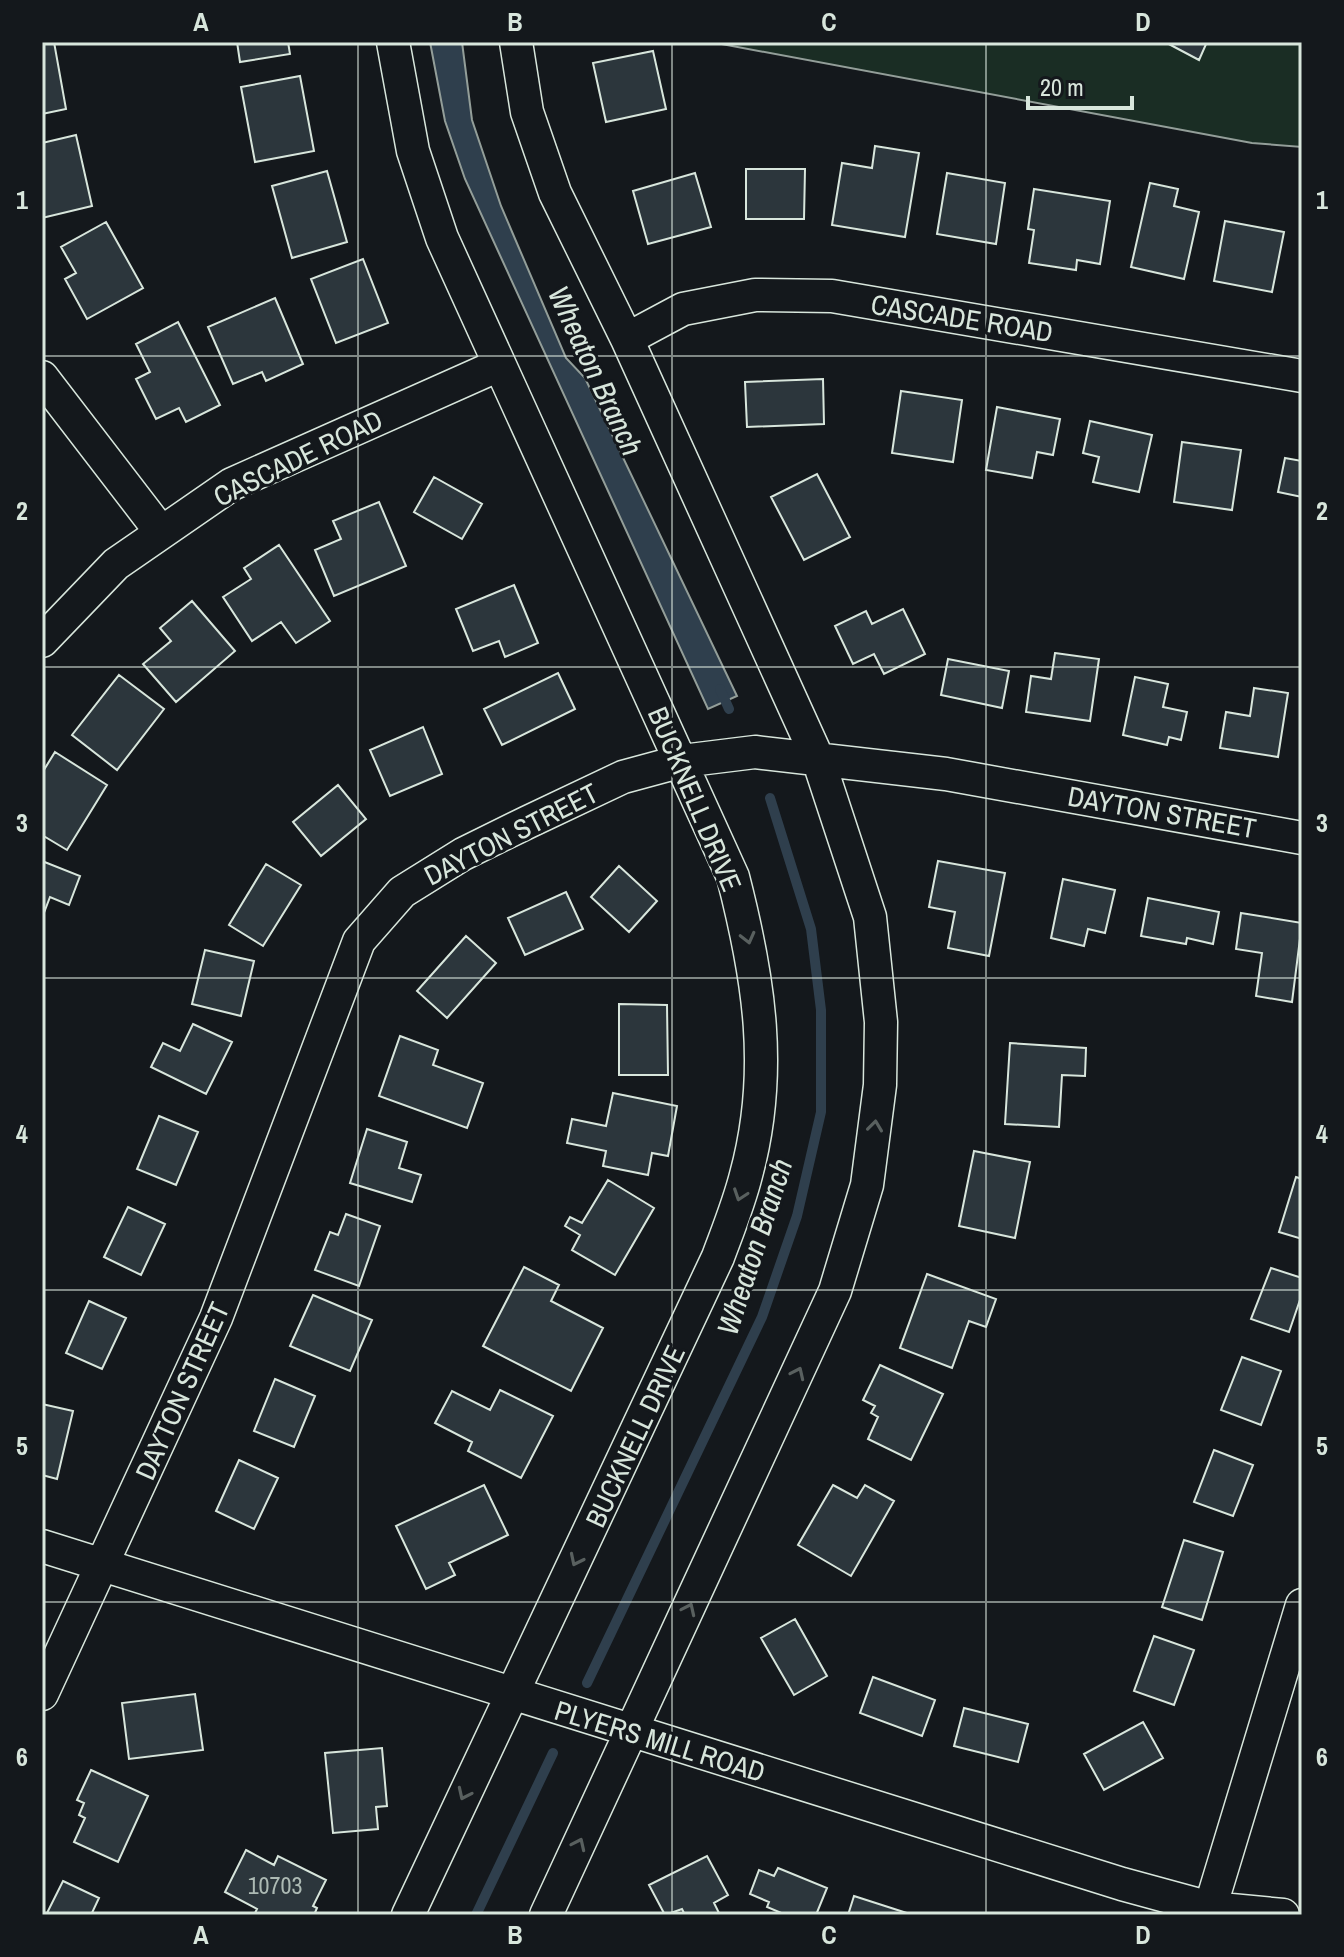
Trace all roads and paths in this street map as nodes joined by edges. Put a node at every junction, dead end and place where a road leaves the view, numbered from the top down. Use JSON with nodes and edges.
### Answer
{"nodes":[{"id":1,"x":393,"y":42,"type":"edge"},
{"id":2,"x":516,"y":42,"type":"edge"},
{"id":3,"x":627,"y":339,"type":"junction"},
{"id":4,"x":499,"y":365,"type":"junction"},
{"id":5,"x":1302,"y":376,"type":"edge"},
{"id":6,"x":42,"y":377,"type":"edge"},
{"id":7,"x":161,"y":532,"type":"junction"},
{"id":8,"x":42,"y":641,"type":"edge"},
{"id":9,"x":818,"y":759,"type":"junction"},
{"id":10,"x":682,"y":761,"type":"junction"},
{"id":11,"x":1302,"y":838,"type":"edge"},
{"id":12,"x":42,"y":1546,"type":"edge"},
{"id":13,"x":104,"y":1566,"type":"junction"},
{"id":14,"x":1302,"y":1605,"type":"edge"},
{"id":15,"x":42,"y":1694,"type":"edge"},
{"id":16,"x":511,"y":1695,"type":"junction"},
{"id":17,"x":630,"y":1733,"type":"junction"},
{"id":18,"x":1209,"y":1911,"type":"edge"},
{"id":19,"x":408,"y":1915,"type":"edge"},
{"id":20,"x":546,"y":1915,"type":"edge"},
{"id":21,"x":1283,"y":1915,"type":"edge"}],
"edges":[{"from":1,"to":4,"type":"street","name":"BUCKNELL DRIVE"},
{"from":2,"to":3,"type":"street"},
{"from":3,"to":5,"type":"street","name":"CASCADE ROAD"},
{"from":3,"to":9,"type":"street"},
{"from":4,"to":7,"type":"street","name":"CASCADE ROAD"},
{"from":4,"to":10,"type":"street","name":"BUCKNELL DRIVE"},
{"from":6,"to":7,"type":"street"},
{"from":7,"to":8,"type":"street","name":"CASCADE ROAD"},
{"from":9,"to":10,"type":"street","name":"DAYTON STREET"},
{"from":9,"to":11,"type":"street","name":"DAYTON STREET"},
{"from":17,"to":9,"type":"street","one_way":true},
{"from":10,"to":13,"type":"street","name":"DAYTON STREET"},
{"from":10,"to":16,"type":"street","name":"BUCKNELL DRIVE","one_way":true},
{"from":12,"to":13,"type":"street","name":"PLYERS MILL ROAD"},
{"from":13,"to":15,"type":"street","name":"DAYTON STREET"},
{"from":13,"to":16,"type":"street","name":"PLYERS MILL ROAD"},
{"from":14,"to":18,"type":"street"},
{"from":16,"to":17,"type":"street","name":"PLYERS MILL ROAD"},
{"from":16,"to":19,"type":"street","name":"BUCKNELL DRIVE","one_way":true},
{"from":17,"to":18,"type":"street","name":"PLYERS MILL ROAD"},
{"from":20,"to":17,"type":"street","one_way":true},
{"from":18,"to":21,"type":"street","name":"PLYERS MILL ROAD"}]}
